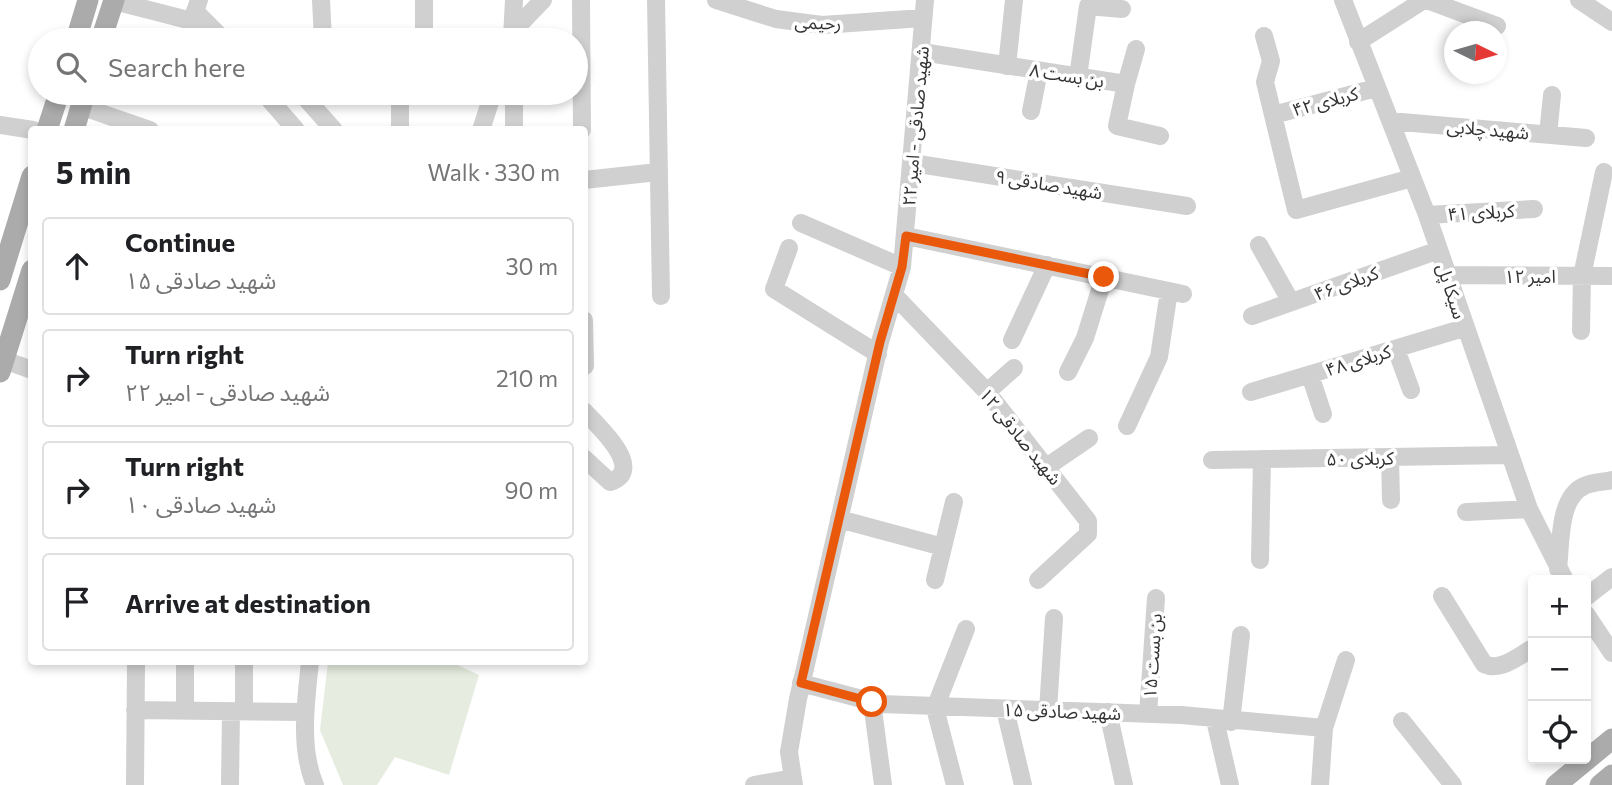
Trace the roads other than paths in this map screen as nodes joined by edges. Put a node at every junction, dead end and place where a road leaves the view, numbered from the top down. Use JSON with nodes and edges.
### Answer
{"nodes":[{"id":1,"x":88,"y":0,"type":"edge"},
{"id":2,"x":114,"y":0,"type":"edge"},
{"id":3,"x":321,"y":0,"type":"edge"},
{"id":4,"x":424,"y":0,"type":"edge"},
{"id":5,"x":513,"y":0,"type":"edge"},
{"id":6,"x":543,"y":0,"type":"edge"},
{"id":7,"x":581,"y":0,"type":"edge"},
{"id":8,"x":656,"y":0,"type":"edge"},
{"id":9,"x":716,"y":0,"type":"edge"},
{"id":10,"x":1014,"y":0,"type":"edge"},
{"id":11,"x":1343,"y":0,"type":"edge"},
{"id":12,"x":1425,"y":0,"type":"edge"},
{"id":13,"x":1579,"y":0,"type":"edge"},
{"id":14,"x":924,"y":9,"type":"edge"},
{"id":15,"x":1122,"y":9,"type":"dead end"},
{"id":16,"x":195,"y":11,"type":"edge"},
{"id":17,"x":1483,"y":21,"type":"edge"},
{"id":18,"x":1612,"y":22,"type":"edge"},
{"id":19,"x":80,"y":28,"type":"edge"},
{"id":20,"x":105,"y":28,"type":"edge"},
{"id":21,"x":212,"y":28,"type":"edge"},
{"id":22,"x":322,"y":28,"type":"edge"},
{"id":23,"x":424,"y":28,"type":"edge"},
{"id":24,"x":513,"y":28,"type":"edge"},
{"id":25,"x":520,"y":28,"type":"edge"},
{"id":26,"x":581,"y":28,"type":"edge"},
{"id":27,"x":1264,"y":36,"type":"dead end"},
{"id":28,"x":1358,"y":42,"type":"junction"},
{"id":29,"x":1136,"y":49,"type":"dead end"},
{"id":30,"x":922,"y":52,"type":"junction"},
{"id":31,"x":1007,"y":66,"type":"junction"},
{"id":32,"x":1039,"y":71,"type":"junction"},
{"id":33,"x":1078,"y":77,"type":"junction"},
{"id":34,"x":1126,"y":85,"type":"junction"},
{"id":35,"x":1376,"y":88,"type":"junction"},
{"id":36,"x":1552,"y":95,"type":"dead end"},
{"id":37,"x":55,"y":105,"type":"edge"},
{"id":38,"x":82,"y":105,"type":"edge"},
{"id":39,"x":94,"y":105,"type":"edge"},
{"id":40,"x":274,"y":105,"type":"edge"},
{"id":41,"x":312,"y":105,"type":"edge"},
{"id":42,"x":400,"y":105,"type":"edge"},
{"id":43,"x":489,"y":105,"type":"edge"},
{"id":44,"x":514,"y":105,"type":"edge"},
{"id":45,"x":582,"y":105,"type":"edge"},
{"id":46,"x":1031,"y":111,"type":"dead end"},
{"id":47,"x":1273,"y":115,"type":"junction"},
{"id":48,"x":1390,"y":121,"type":"junction"},
{"id":49,"x":0,"y":125,"type":"edge"},
{"id":50,"x":48,"y":126,"type":"edge"},
{"id":51,"x":75,"y":126,"type":"edge"},
{"id":52,"x":141,"y":126,"type":"edge"},
{"id":53,"x":293,"y":126,"type":"edge"},
{"id":54,"x":330,"y":126,"type":"edge"},
{"id":55,"x":400,"y":126,"type":"edge"},
{"id":56,"x":482,"y":126,"type":"edge"},
{"id":57,"x":514,"y":126,"type":"edge"},
{"id":58,"x":582,"y":126,"type":"edge"},
{"id":59,"x":28,"y":129,"type":"edge"},
{"id":60,"x":1548,"y":135,"type":"junction"},
{"id":61,"x":1160,"y":136,"type":"dead end"},
{"id":62,"x":1586,"y":138,"type":"dead end"},
{"id":63,"x":912,"y":163,"type":"junction"},
{"id":64,"x":658,"y":172,"type":"junction"},
{"id":65,"x":1604,"y":172,"type":"dead end"},
{"id":66,"x":1412,"y":178,"type":"junction"},
{"id":67,"x":588,"y":180,"type":"edge"},
{"id":68,"x":28,"y":189,"type":"edge"},
{"id":69,"x":1187,"y":206,"type":"dead end"},
{"id":70,"x":1534,"y":209,"type":"dead end"},
{"id":71,"x":1427,"y":215,"type":"junction"},
{"id":72,"x":801,"y":223,"type":"dead end"},
{"id":73,"x":906,"y":236,"type":"junction"},
{"id":74,"x":1259,"y":245,"type":"dead end"},
{"id":75,"x":789,"y":248,"type":"dead end"},
{"id":76,"x":1439,"y":250,"type":"junction"},
{"id":77,"x":1047,"y":265,"type":"junction"},
{"id":78,"x":902,"y":267,"type":"junction"},
{"id":79,"x":1447,"y":275,"type":"junction"},
{"id":80,"x":1581,"y":276,"type":"junction"},
{"id":81,"x":1612,"y":276,"type":"edge"},
{"id":82,"x":1104,"y":277,"type":"junction"},
{"id":83,"x":0,"y":280,"type":"edge"},
{"id":84,"x":28,"y":283,"type":"edge"},
{"id":85,"x":894,"y":295,"type":"junction"},
{"id":86,"x":661,"y":296,"type":"dead end"},
{"id":87,"x":1291,"y":302,"type":"junction"},
{"id":88,"x":1252,"y":316,"type":"dead end"},
{"id":89,"x":1465,"y":328,"type":"junction"},
{"id":90,"x":1581,"y":331,"type":"dead end"},
{"id":91,"x":1012,"y":340,"type":"dead end"},
{"id":92,"x":1396,"y":349,"type":"junction"},
{"id":93,"x":877,"y":354,"type":"junction"},
{"id":94,"x":2,"y":366,"type":"edge"},
{"id":95,"x":1014,"y":368,"type":"dead end"},
{"id":96,"x":28,"y":369,"type":"edge"},
{"id":97,"x":1068,"y":372,"type":"dead end"},
{"id":98,"x":1310,"y":375,"type":"junction"},
{"id":99,"x":1411,"y":390,"type":"dead end"},
{"id":100,"x":987,"y":392,"type":"junction"},
{"id":101,"x":1251,"y":393,"type":"dead end"},
{"id":102,"x":1323,"y":414,"type":"dead end"},
{"id":103,"x":588,"y":415,"type":"edge"},
{"id":104,"x":1127,"y":426,"type":"dead end"},
{"id":105,"x":1089,"y":438,"type":"dead end"},
{"id":106,"x":1508,"y":455,"type":"junction"},
{"id":107,"x":1390,"y":457,"type":"junction"},
{"id":108,"x":1262,"y":459,"type":"junction"},
{"id":109,"x":1212,"y":460,"type":"dead end"},
{"id":110,"x":588,"y":462,"type":"edge"},
{"id":111,"x":1048,"y":466,"type":"junction"},
{"id":112,"x":1612,"y":480,"type":"edge"},
{"id":113,"x":1391,"y":500,"type":"dead end"},
{"id":114,"x":954,"y":502,"type":"dead end"},
{"id":115,"x":1529,"y":509,"type":"junction"},
{"id":116,"x":1466,"y":512,"type":"dead end"},
{"id":117,"x":839,"y":519,"type":"junction"},
{"id":118,"x":943,"y":547,"type":"junction"},
{"id":119,"x":1260,"y":560,"type":"dead end"},
{"id":120,"x":1561,"y":575,"type":"edge"},
{"id":121,"x":1612,"y":577,"type":"edge"},
{"id":122,"x":935,"y":580,"type":"dead end"},
{"id":123,"x":1038,"y":580,"type":"dead end"},
{"id":124,"x":1591,"y":593,"type":"edge"},
{"id":125,"x":1442,"y":596,"type":"dead end"},
{"id":126,"x":1156,"y":598,"type":"dead end"},
{"id":127,"x":1054,"y":618,"type":"dead end"},
{"id":128,"x":1591,"y":623,"type":"edge"},
{"id":129,"x":966,"y":629,"type":"dead end"},
{"id":130,"x":1241,"y":635,"type":"dead end"},
{"id":131,"x":1528,"y":651,"type":"edge"},
{"id":132,"x":1612,"y":653,"type":"edge"},
{"id":133,"x":1346,"y":660,"type":"dead end"},
{"id":134,"x":136,"y":665,"type":"edge"},
{"id":135,"x":185,"y":665,"type":"edge"},
{"id":136,"x":244,"y":665,"type":"edge"},
{"id":137,"x":310,"y":665,"type":"edge"},
{"id":138,"x":801,"y":683,"type":"junction"},
{"id":139,"x":872,"y":702,"type":"junction"},
{"id":140,"x":935,"y":708,"type":"junction"},
{"id":141,"x":1005,"y":709,"type":"junction"},
{"id":142,"x":135,"y":710,"type":"junction"},
{"id":143,"x":185,"y":710,"type":"junction"},
{"id":144,"x":1048,"y":710,"type":"junction"},
{"id":145,"x":238,"y":711,"type":"junction"},
{"id":146,"x":304,"y":712,"type":"junction"},
{"id":147,"x":1108,"y":712,"type":"junction"},
{"id":148,"x":1148,"y":714,"type":"junction"},
{"id":149,"x":1223,"y":721,"type":"junction"},
{"id":150,"x":1402,"y":721,"type":"dead end"},
{"id":151,"x":1324,"y":729,"type":"junction"},
{"id":152,"x":1612,"y":739,"type":"edge"},
{"id":153,"x":1612,"y":775,"type":"edge"},
{"id":154,"x":794,"y":782,"type":"edge"},
{"id":155,"x":135,"y":785,"type":"edge"},
{"id":156,"x":230,"y":785,"type":"edge"},
{"id":157,"x":315,"y":785,"type":"edge"},
{"id":158,"x":754,"y":785,"type":"edge"},
{"id":159,"x":883,"y":785,"type":"edge"},
{"id":160,"x":955,"y":785,"type":"edge"},
{"id":161,"x":1023,"y":785,"type":"edge"},
{"id":162,"x":1124,"y":785,"type":"edge"},
{"id":163,"x":1230,"y":785,"type":"edge"},
{"id":164,"x":1320,"y":785,"type":"edge"},
{"id":165,"x":1453,"y":785,"type":"edge"},
{"id":166,"x":1556,"y":785,"type":"edge"},
{"id":167,"x":1600,"y":785,"type":"edge"}],
"edges":[{"from":1,"to":19,"type":"main road"},
{"from":2,"to":16,"type":"street"},
{"from":2,"to":20,"type":"main road"},
{"from":3,"to":22,"type":"street"},
{"from":4,"to":23,"type":"street"},
{"from":5,"to":24,"type":"street"},
{"from":6,"to":25,"type":"street"},
{"from":7,"to":26,"type":"street"},
{"from":8,"to":64,"type":"street"},
{"from":9,"to":14,"type":"street","name":"رحیمی"},
{"from":10,"to":31,"type":"street"},
{"from":11,"to":28,"type":"street","name":"سیکا پل"},
{"from":12,"to":17,"type":"street"},
{"from":12,"to":28,"type":"street"},
{"from":13,"to":18,"type":"street"},
{"from":14,"to":30,"type":"street","name":"شهید صادقی - امیر ۲۲"},
{"from":15,"to":33,"type":"street"},
{"from":16,"to":21,"type":"street"},
{"from":27,"to":47,"type":"street"},
{"from":28,"to":35,"type":"street","name":"سیکا پل"},
{"from":29,"to":34,"type":"street"},
{"from":30,"to":31,"type":"street","name":"بن بست ۸"},
{"from":30,"to":63,"type":"street","name":"شهید صادقی - امیر ۲۲"},
{"from":31,"to":32,"type":"street","name":"بن بست ۸"},
{"from":32,"to":33,"type":"street","name":"بن بست ۸"},
{"from":32,"to":46,"type":"street"},
{"from":33,"to":34,"type":"street","name":"بن بست ۸"},
{"from":34,"to":61,"type":"street","name":"بن بست ۸"},
{"from":35,"to":47,"type":"street","name":"کربلای ۴۲"},
{"from":35,"to":48,"type":"street","name":"سیکا پل"},
{"from":36,"to":60,"type":"street"},
{"from":37,"to":50,"type":"main road"},
{"from":38,"to":51,"type":"main road"},
{"from":39,"to":52,"type":"street"},
{"from":40,"to":53,"type":"street"},
{"from":41,"to":54,"type":"street"},
{"from":42,"to":55,"type":"street"},
{"from":43,"to":56,"type":"street"},
{"from":44,"to":57,"type":"street"},
{"from":45,"to":58,"type":"street"},
{"from":47,"to":66,"type":"street"},
{"from":48,"to":60,"type":"street","name":"شهید چلابی"},
{"from":48,"to":66,"type":"street","name":"سیکا پل"},
{"from":49,"to":59,"type":"street"},
{"from":60,"to":62,"type":"street","name":"شهید چلابی"},
{"from":63,"to":69,"type":"street","name":"شهید صادقی ۹"},
{"from":63,"to":73,"type":"street","name":"شهید صادقی - امیر ۲۲"},
{"from":64,"to":67,"type":"street"},
{"from":64,"to":86,"type":"street"},
{"from":65,"to":80,"type":"street"},
{"from":66,"to":71,"type":"street","name":"سیکا پل"},
{"from":68,"to":83,"type":"main road"},
{"from":70,"to":71,"type":"street","name":"کربلای ۴۱"},
{"from":71,"to":76,"type":"street","name":"سیکا پل"},
{"from":72,"to":78,"type":"street"},
{"from":73,"to":77,"type":"street"},
{"from":73,"to":78,"type":"street","name":"شهید صادقی - امیر ۲۲"},
{"from":74,"to":87,"type":"street"},
{"from":75,"to":93,"type":"street"},
{"from":76,"to":79,"type":"street","name":"سیکا پل"},
{"from":76,"to":87,"type":"street","name":"کربلای ۴۶"},
{"from":77,"to":82,"type":"street"},
{"from":77,"to":91,"type":"street"},
{"from":78,"to":85,"type":"street","name":"شهید صادقی - امیر ۲۲"},
{"from":79,"to":80,"type":"street","name":"امير ۱۲"},
{"from":79,"to":89,"type":"street","name":"سیکا پل"},
{"from":80,"to":81,"type":"street","name":"امير ۱۲"},
{"from":80,"to":90,"type":"street"},
{"from":82,"to":97,"type":"street"},
{"from":82,"to":104,"type":"street"},
{"from":84,"to":94,"type":"main road"},
{"from":85,"to":93,"type":"street","name":"شهید صادقی - امیر ۲۲"},
{"from":85,"to":100,"type":"street","name":"شهید صادقی ۱۲"},
{"from":87,"to":88,"type":"street","name":"کربلای ۴۶"},
{"from":89,"to":92,"type":"street","name":"کربلای ۴۸"},
{"from":89,"to":106,"type":"street","name":"سیکا پل"},
{"from":92,"to":98,"type":"street","name":"کربلای ۴۸"},
{"from":92,"to":99,"type":"street"},
{"from":93,"to":117,"type":"street","name":"شهید صادقی - امیر ۲۲"},
{"from":94,"to":96,"type":"street"},
{"from":95,"to":100,"type":"street"},
{"from":98,"to":101,"type":"street","name":"کربلای ۴۸"},
{"from":98,"to":102,"type":"street"},
{"from":100,"to":111,"type":"street","name":"شهید صادقی ۱۲"},
{"from":103,"to":110,"type":"street"},
{"from":105,"to":111,"type":"street"},
{"from":106,"to":107,"type":"street","name":"کربلای ۵۰"},
{"from":106,"to":115,"type":"street","name":"سیکا پل"},
{"from":107,"to":108,"type":"street","name":"کربلای ۵۰"},
{"from":107,"to":113,"type":"street"},
{"from":108,"to":109,"type":"street","name":"کربلای ۵۰"},
{"from":108,"to":119,"type":"street"},
{"from":111,"to":123,"type":"street","name":"شهید صادقی ۱۲"},
{"from":112,"to":120,"type":"street"},
{"from":114,"to":118,"type":"street"},
{"from":115,"to":116,"type":"street"},
{"from":115,"to":120,"type":"street","name":"سیکا پل"},
{"from":117,"to":118,"type":"street"},
{"from":117,"to":138,"type":"street","name":"شهید صادقی - امیر ۲۲"},
{"from":118,"to":122,"type":"street"},
{"from":121,"to":124,"type":"street"},
{"from":125,"to":131,"type":"street"},
{"from":126,"to":148,"type":"street","name":"بن بست ۱۵"},
{"from":127,"to":144,"type":"street"},
{"from":128,"to":132,"type":"street"},
{"from":129,"to":140,"type":"street"},
{"from":130,"to":149,"type":"street"},
{"from":133,"to":151,"type":"street"},
{"from":134,"to":142,"type":"street"},
{"from":135,"to":143,"type":"street"},
{"from":136,"to":145,"type":"street"},
{"from":137,"to":146,"type":"street"},
{"from":138,"to":139,"type":"street","name":"شهید صادقی ۱۵"},
{"from":138,"to":154,"type":"street","name":"شهید صادقی - امیر ۲۲"},
{"from":139,"to":140,"type":"street","name":"شهید صادقی ۱۵"},
{"from":139,"to":159,"type":"street"},
{"from":140,"to":141,"type":"street","name":"شهید صادقی ۱۵"},
{"from":140,"to":160,"type":"street"},
{"from":141,"to":144,"type":"street","name":"شهید صادقی ۱۵"},
{"from":141,"to":161,"type":"street"},
{"from":142,"to":143,"type":"street"},
{"from":142,"to":155,"type":"street"},
{"from":143,"to":145,"type":"street"},
{"from":144,"to":147,"type":"street","name":"شهید صادقی ۱۵"},
{"from":145,"to":146,"type":"street"},
{"from":145,"to":156,"type":"street"},
{"from":146,"to":157,"type":"street"},
{"from":147,"to":148,"type":"street","name":"شهید صادقی ۱۵"},
{"from":147,"to":162,"type":"street"},
{"from":148,"to":149,"type":"street","name":"شهید صادقی ۱۵"},
{"from":149,"to":151,"type":"street","name":"شهید صادقی ۱۵"},
{"from":149,"to":163,"type":"street"},
{"from":150,"to":165,"type":"street"},
{"from":151,"to":164,"type":"street"},
{"from":152,"to":166,"type":"main road"},
{"from":153,"to":167,"type":"main road"},
{"from":154,"to":158,"type":"street"}]}
